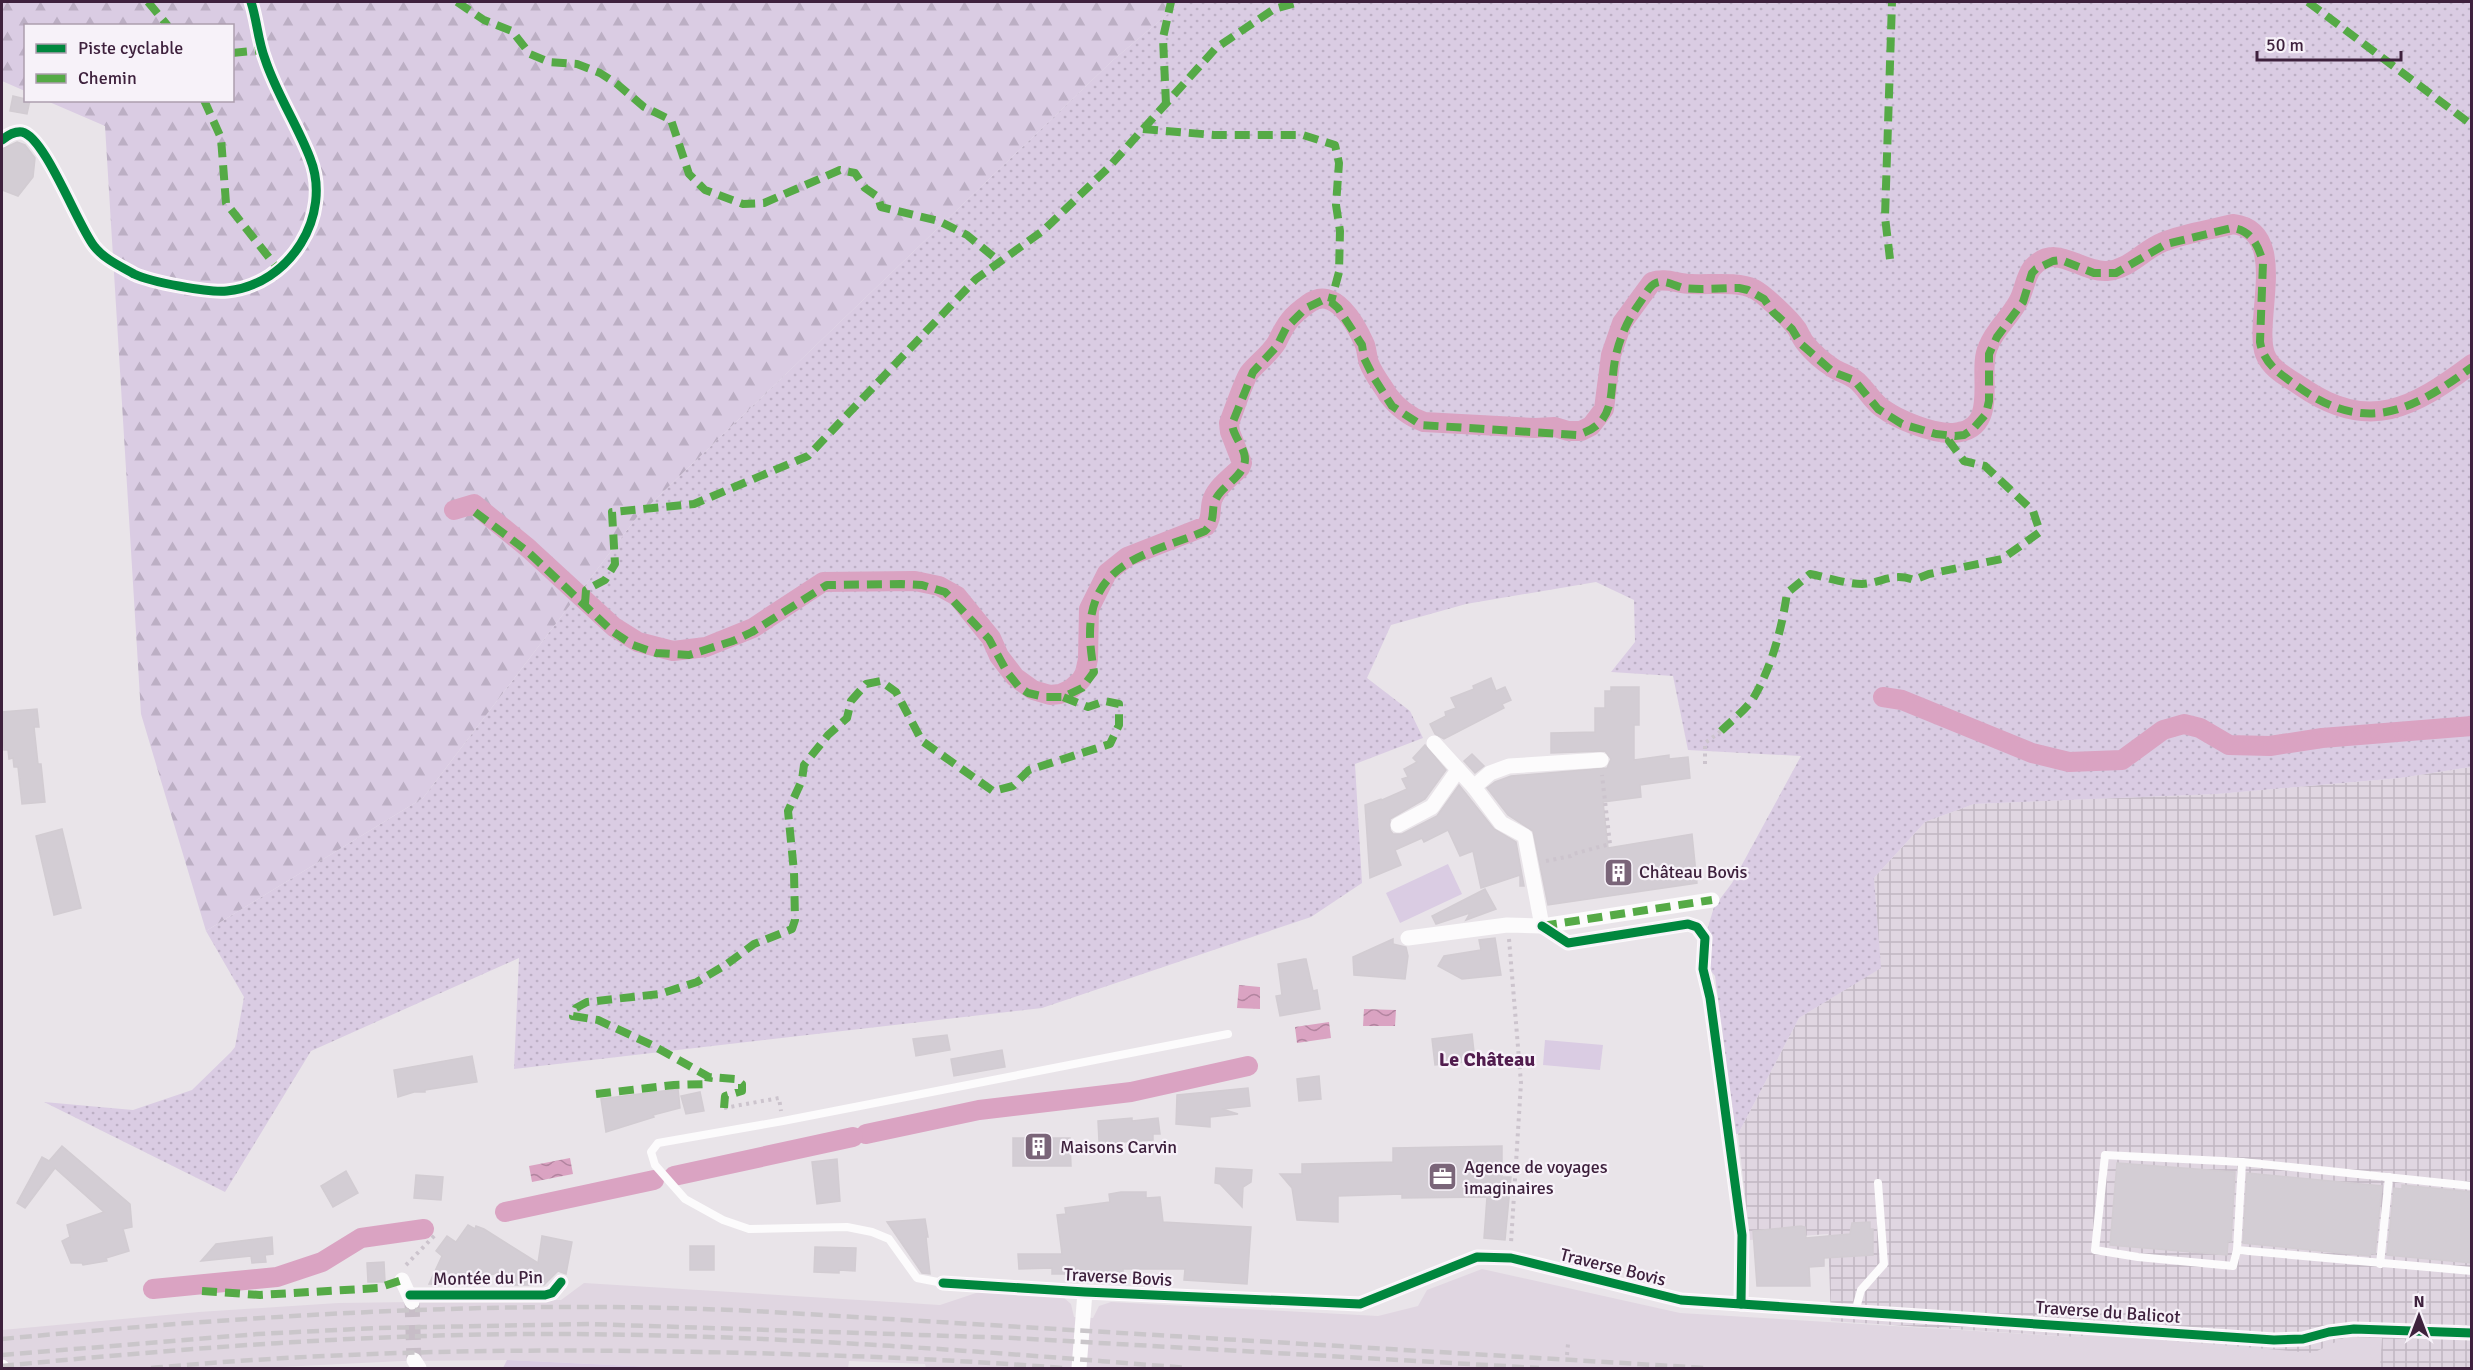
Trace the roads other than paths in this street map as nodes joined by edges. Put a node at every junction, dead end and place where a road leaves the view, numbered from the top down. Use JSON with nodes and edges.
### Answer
{"nodes":[{"id":1,"x":251,"y":2,"type":"edge"},
{"id":2,"x":2,"y":140,"type":"edge"},
{"id":3,"x":1434,"y":743,"type":"dead end"},
{"id":4,"x":1601,"y":760,"type":"road end"},
{"id":5,"x":1458,"y":770,"type":"junction"},
{"id":6,"x":1474,"y":787,"type":"junction"},
{"id":7,"x":1398,"y":825,"type":"dead end"},
{"id":8,"x":1712,"y":900,"type":"dead end"},
{"id":9,"x":1542,"y":926,"type":"junction"},
{"id":10,"x":1408,"y":938,"type":"dead end"},
{"id":11,"x":1228,"y":1034,"type":"dead end"},
{"id":12,"x":2242,"y":1162,"type":"junction"},
{"id":13,"x":2389,"y":1177,"type":"junction"},
{"id":14,"x":1878,"y":1183,"type":"dead end"},
{"id":15,"x":2472,"y":1186,"type":"edge"},
{"id":16,"x":2237,"y":1250,"type":"junction"},
{"id":17,"x":2380,"y":1264,"type":"junction"},
{"id":18,"x":2472,"y":1271,"type":"edge"},
{"id":19,"x":402,"y":1281,"type":"road end"},
{"id":20,"x":561,"y":1282,"type":"dead end"},
{"id":21,"x":943,"y":1283,"type":"joint"},
{"id":22,"x":1085,"y":1292,"type":"junction"},
{"id":23,"x":1741,"y":1304,"type":"junction"},
{"id":24,"x":1855,"y":1312,"type":"junction"},
{"id":25,"x":2472,"y":1333,"type":"edge"},
{"id":26,"x":1079,"y":1368,"type":"edge"}],
"edges":[{"from":1,"to":2,"type":"street"},
{"from":3,"to":5,"type":"street"},
{"from":4,"to":6,"type":"street"},
{"from":5,"to":6,"type":"street"},
{"from":5,"to":7,"type":"street"},
{"from":6,"to":9,"type":"street"},
{"from":8,"to":9,"type":"street"},
{"from":9,"to":10,"type":"street"},
{"from":9,"to":23,"type":"street"},
{"from":11,"to":21,"type":"lane","name":"Traverse Bovis"},
{"from":12,"to":13,"type":"lane"},
{"from":12,"to":16,"type":"lane"},
{"from":12,"to":16,"type":"lane"},
{"from":13,"to":15,"type":"lane"},
{"from":13,"to":17,"type":"lane"},
{"from":14,"to":24,"type":"lane"},
{"from":16,"to":17,"type":"lane"},
{"from":17,"to":18,"type":"lane"},
{"from":19,"to":20,"type":"street","name":"Montée du Pin"},
{"from":21,"to":22,"type":"street","name":"Traverse Bovis"},
{"from":22,"to":23,"type":"street","name":"Traverse Bovis"},
{"from":22,"to":26,"type":"street","name":"Traverse Bovis"},
{"from":23,"to":24,"type":"street","name":"Traverse du Balicot"},
{"from":24,"to":25,"type":"street","name":"Traverse du Balicot"}]}
